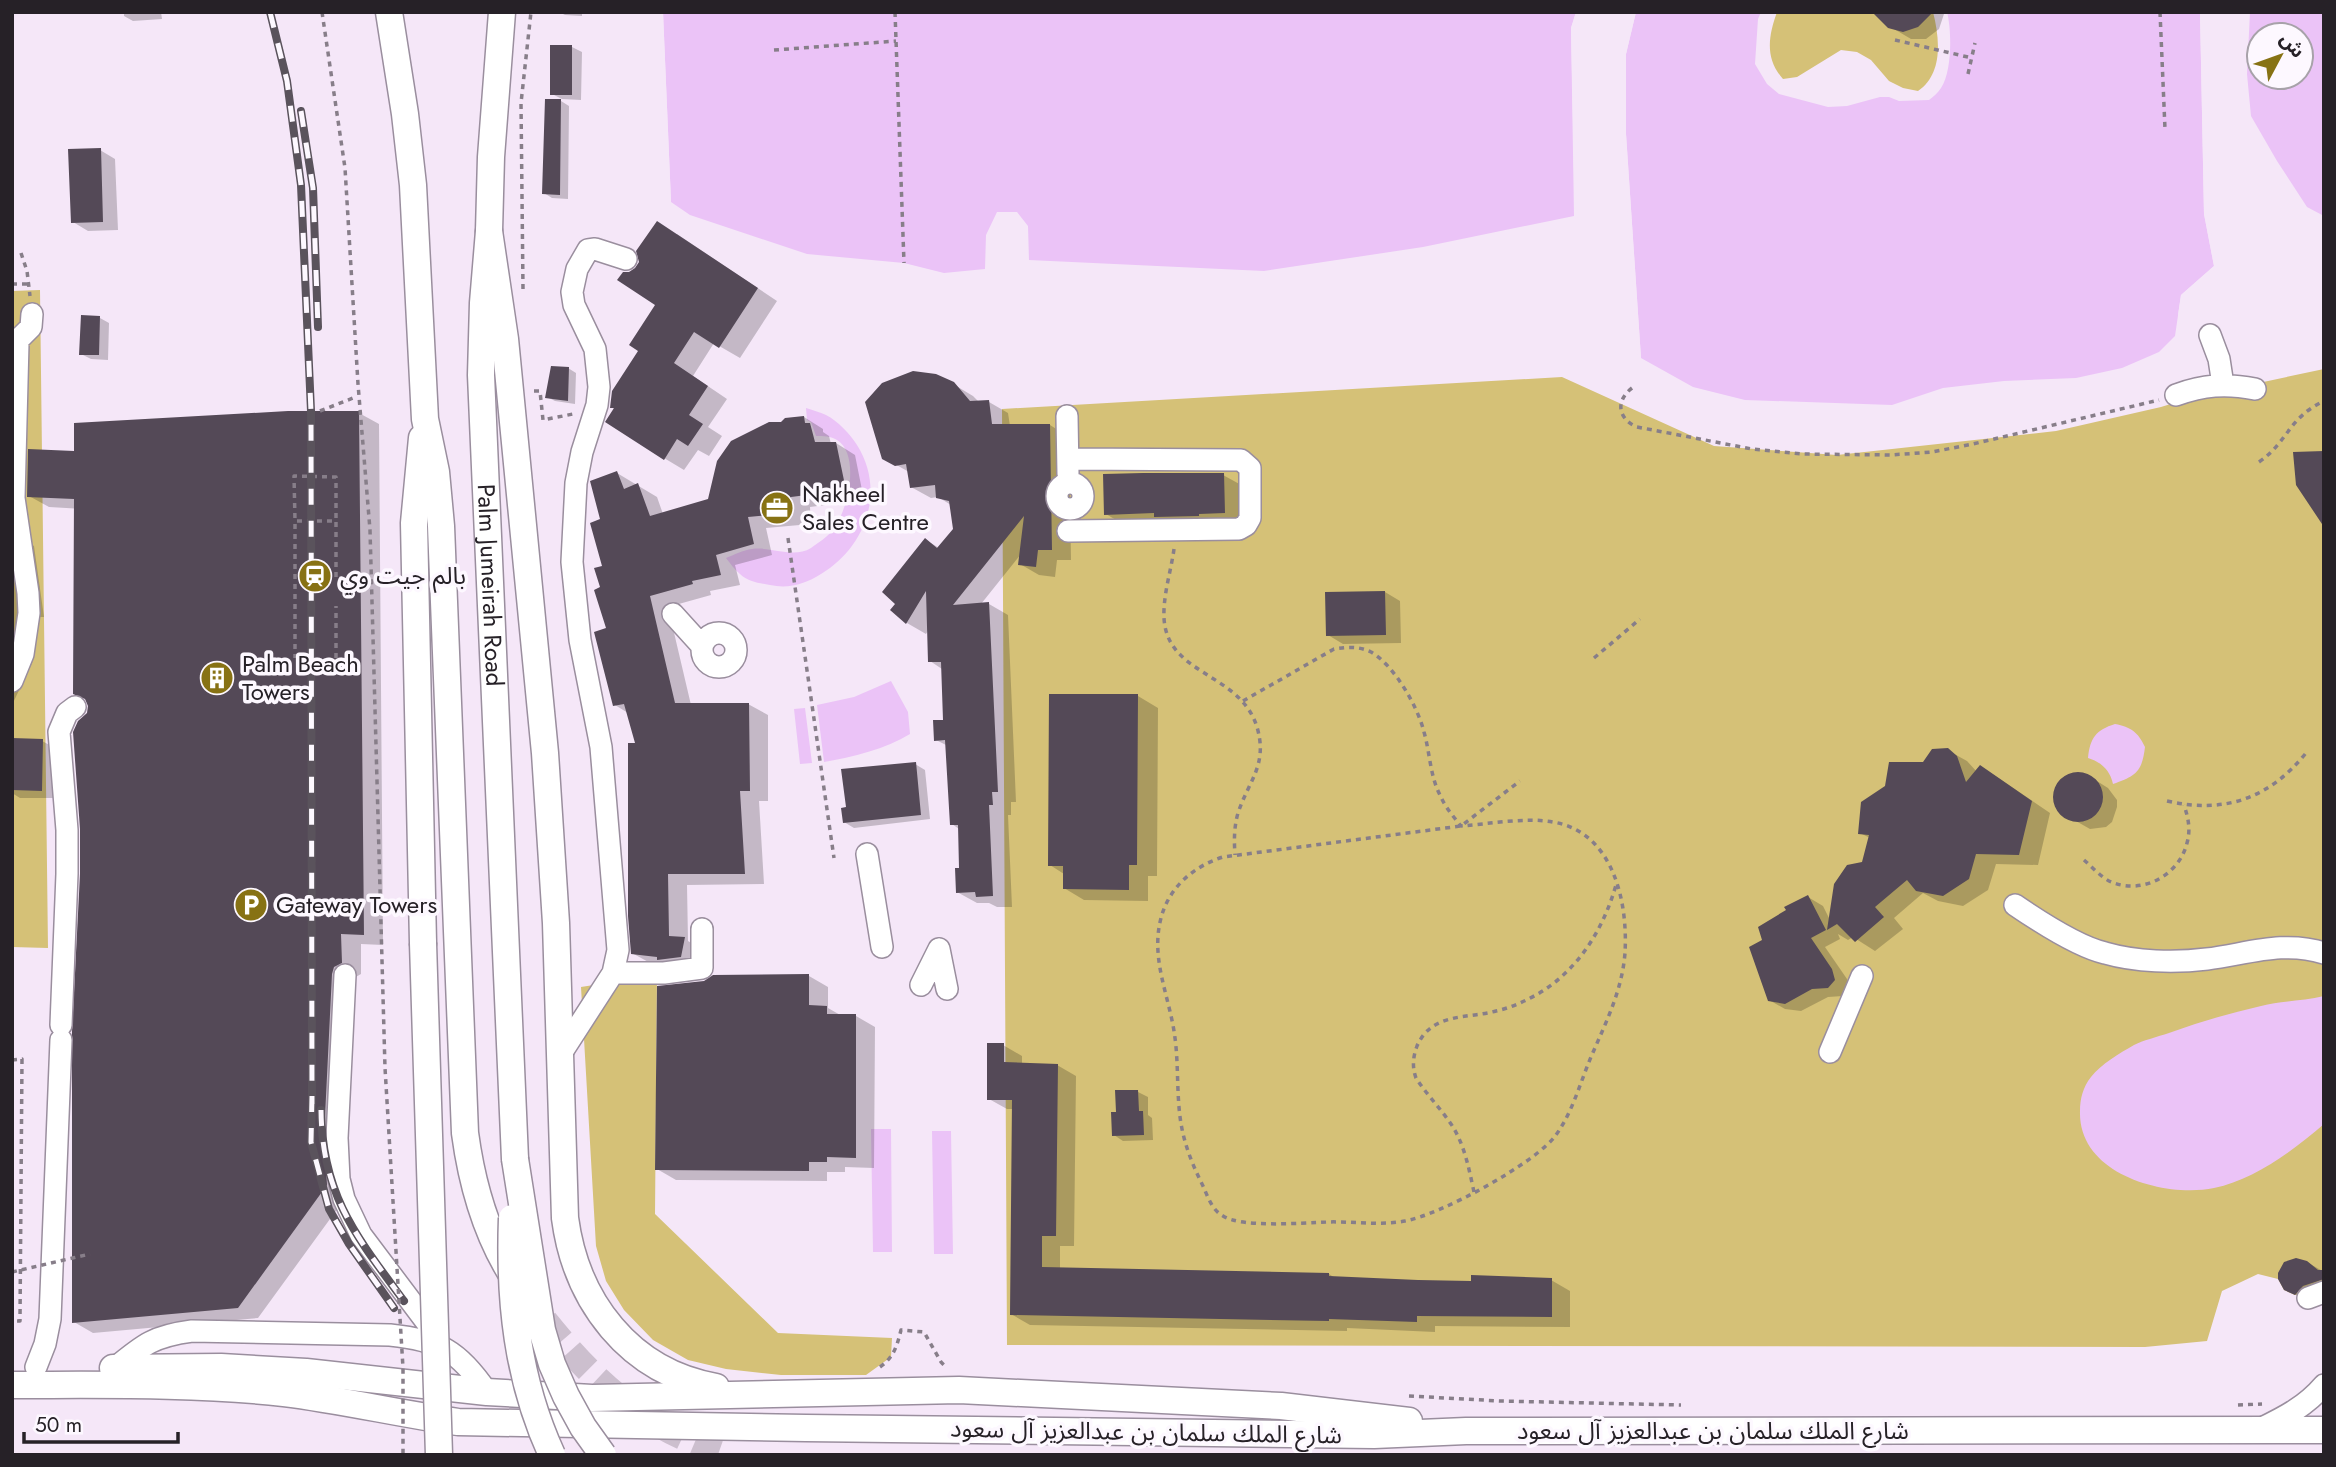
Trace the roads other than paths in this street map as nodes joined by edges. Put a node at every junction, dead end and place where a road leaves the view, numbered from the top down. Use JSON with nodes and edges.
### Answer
{"nodes":[{"id":1,"x":389,"y":12,"type":"edge"},
{"id":2,"x":502,"y":12,"type":"edge"},
{"id":3,"x":489,"y":231,"type":"junction"},
{"id":4,"x":626,"y":259,"type":"dead end"},
{"id":5,"x":32,"y":314,"type":"road end"},
{"id":6,"x":2210,"y":335,"type":"dead end"},
{"id":7,"x":15,"y":340,"type":"edge"},
{"id":8,"x":2223,"y":385,"type":"junction"},
{"id":9,"x":2255,"y":389,"type":"dead end"},
{"id":10,"x":2176,"y":396,"type":"road end"},
{"id":11,"x":1067,"y":416,"type":"dead end"},
{"id":12,"x":425,"y":419,"type":"junction"},
{"id":13,"x":1068,"y":459,"type":"junction"},
{"id":14,"x":1068,"y":483,"type":"dead end"},
{"id":15,"x":14,"y":517,"type":"edge"},
{"id":16,"x":1068,"y":531,"type":"dead end"},
{"id":17,"x":673,"y":614,"type":"dead end"},
{"id":18,"x":702,"y":646,"type":"dead end"},
{"id":19,"x":12,"y":681,"type":"edge"},
{"id":20,"x":75,"y":707,"type":"dead end"},
{"id":21,"x":867,"y":854,"type":"dead end"},
{"id":22,"x":2015,"y":905,"type":"dead end"},
{"id":23,"x":702,"y":929,"type":"dead end"},
{"id":24,"x":882,"y":947,"type":"dead end"},
{"id":25,"x":2324,"y":953,"type":"edge"},
{"id":26,"x":613,"y":973,"type":"junction"},
{"id":27,"x":345,"y":975,"type":"dead end"},
{"id":28,"x":1861,"y":976,"type":"dead end"},
{"id":29,"x":922,"y":985,"type":"dead end"},
{"id":30,"x":947,"y":989,"type":"dead end"},
{"id":31,"x":1830,"y":1052,"type":"dead end"},
{"id":32,"x":560,"y":1055,"type":"junction"},
{"id":33,"x":515,"y":1158,"type":"junction"},
{"id":34,"x":545,"y":1321,"type":"tunnel mouth"},
{"id":35,"x":447,"y":1349,"type":"junction"},
{"id":36,"x":24,"y":1367,"type":"edge"},
{"id":37,"x":115,"y":1368,"type":"junction"},
{"id":38,"x":12,"y":1385,"type":"edge"},
{"id":39,"x":2324,"y":1385,"type":"edge"},
{"id":40,"x":486,"y":1392,"type":"junction"},
{"id":41,"x":772,"y":1393,"type":"junction"},
{"id":42,"x":2259,"y":1430,"type":"junction"},
{"id":43,"x":2324,"y":1430,"type":"edge"},
{"id":44,"x":1466,"y":1432,"type":"junction"},
{"id":45,"x":439,"y":1455,"type":"edge"},
{"id":46,"x":552,"y":1455,"type":"edge"},
{"id":47,"x":603,"y":1455,"type":"edge"}],
"edges":[{"from":1,"to":12,"type":"main road"},
{"from":2,"to":3,"type":"main road","name":"Palm Jumeirah Road"},
{"from":3,"to":32,"type":"main road"},
{"from":3,"to":33,"type":"main road","name":"Palm Jumeirah Road"},
{"from":4,"to":26,"type":"lane"},
{"from":5,"to":7,"type":"lane"},
{"from":6,"to":8,"type":"lane"},
{"from":7,"to":15,"type":"lane"},
{"from":8,"to":9,"type":"lane"},
{"from":8,"to":10,"type":"lane"},
{"from":11,"to":13,"type":"lane"},
{"from":12,"to":34,"type":"main road"},
{"from":12,"to":45,"type":"main road","bridge":true},
{"from":13,"to":14,"type":"lane"},
{"from":13,"to":16,"type":"lane"},
{"from":15,"to":19,"type":"lane"},
{"from":17,"to":18,"type":"lane"},
{"from":20,"to":36,"type":"lane"},
{"from":21,"to":24,"type":"lane"},
{"from":22,"to":25,"type":"lane"},
{"from":23,"to":26,"type":"lane"},
{"from":26,"to":32,"type":"lane"},
{"from":27,"to":35,"type":"lane"},
{"from":28,"to":31,"type":"lane"},
{"from":29,"to":30,"type":"lane"},
{"from":32,"to":41,"type":"main road"},
{"from":33,"to":46,"type":"main road","bridge":true},
{"from":33,"to":47,"type":"main road","bridge":true},
{"from":35,"to":37,"type":"lane"},
{"from":35,"to":40,"type":"lane"},
{"from":36,"to":37,"type":"main road"},
{"from":37,"to":40,"type":"main road"},
{"from":38,"to":44,"type":"main road","name":"شارع الملك سلمان بن عبدالعزيز آل سعود"},
{"from":39,"to":42,"type":"lane"},
{"from":40,"to":41,"type":"main road"},
{"from":41,"to":44,"type":"main road"},
{"from":42,"to":43,"type":"main road","name":"شارع الملك سلمان بن عبدالعزيز آل سعود"},
{"from":42,"to":44,"type":"main road","name":"شارع الملك سلمان بن عبدالعزيز آل سعود"}]}
